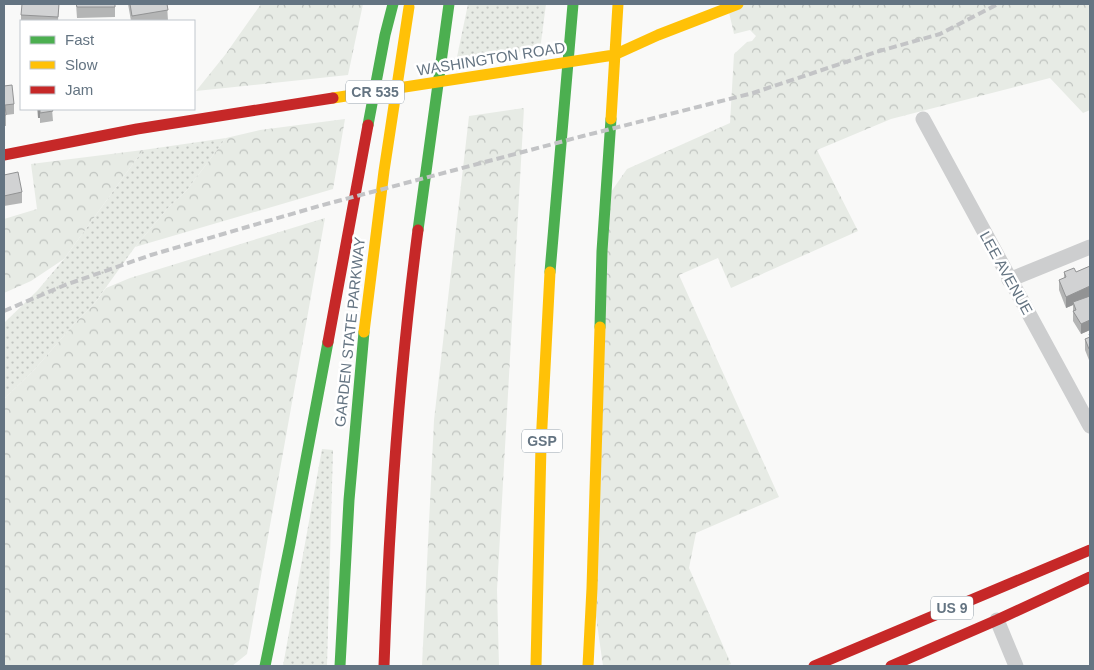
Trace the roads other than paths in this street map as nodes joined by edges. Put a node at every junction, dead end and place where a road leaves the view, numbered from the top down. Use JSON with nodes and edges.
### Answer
{"nodes":[{"id":1,"x":393,"y":4,"type":"edge"},
{"id":2,"x":410,"y":4,"type":"edge"},
{"id":3,"x":449,"y":4,"type":"edge"},
{"id":4,"x":573,"y":4,"type":"edge"},
{"id":5,"x":618,"y":4,"type":"edge"},
{"id":6,"x":738,"y":4,"type":"edge"},
{"id":7,"x":923,"y":120,"type":"dead end"},
{"id":8,"x":4,"y":155,"type":"edge"},
{"id":9,"x":1090,"y":247,"type":"edge"},
{"id":10,"x":1009,"y":280,"type":"junction"},
{"id":11,"x":1090,"y":426,"type":"edge"},
{"id":12,"x":1090,"y":550,"type":"edge"},
{"id":13,"x":1090,"y":578,"type":"edge"},
{"id":14,"x":592,"y":588,"type":"junction"},
{"id":15,"x":997,"y":620,"type":"junction"},
{"id":16,"x":600,"y":647,"type":"dead end"},
{"id":17,"x":265,"y":666,"type":"edge"},
{"id":18,"x":340,"y":666,"type":"edge"},
{"id":19,"x":384,"y":666,"type":"edge"},
{"id":20,"x":536,"y":666,"type":"edge"},
{"id":21,"x":588,"y":666,"type":"edge"},
{"id":22,"x":814,"y":666,"type":"edge"},
{"id":23,"x":891,"y":666,"type":"edge"},
{"id":24,"x":1016,"y":666,"type":"edge"}],
"edges":[{"from":1,"to":17,"type":"main road"},
{"from":2,"to":18,"type":"main road","name":"GARDEN STATE PARKWAY"},
{"from":3,"to":19,"type":"main road"},
{"from":4,"to":20,"type":"main road","number":"GSP"},
{"from":5,"to":14,"type":"main road"},
{"from":6,"to":8,"type":"main road","name":"WASHINGTON ROAD","number":"CR 535"},
{"from":7,"to":10,"type":"street","name":"LEE AVENUE"},
{"from":9,"to":10,"type":"street"},
{"from":10,"to":11,"type":"street","name":"LEE AVENUE"},
{"from":12,"to":22,"type":"main road","number":"US 9"},
{"from":13,"to":15,"type":"main road","number":"US 9"},
{"from":14,"to":16,"type":"main road"},
{"from":14,"to":21,"type":"main road"},
{"from":15,"to":23,"type":"main road","number":"US 9"},
{"from":15,"to":24,"type":"street"}]}
